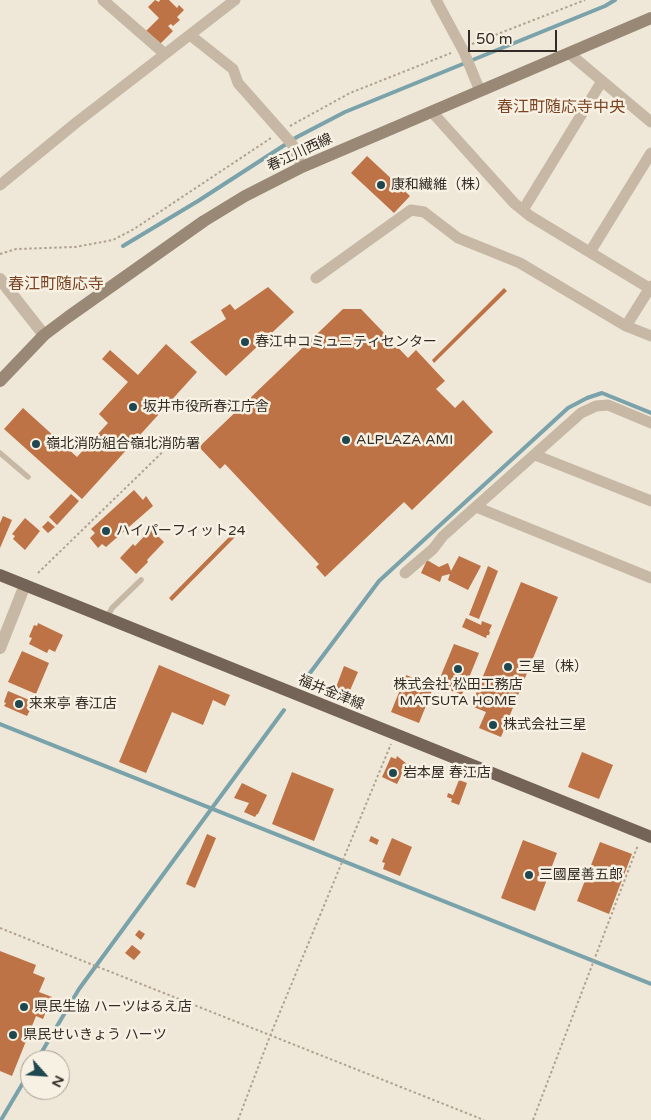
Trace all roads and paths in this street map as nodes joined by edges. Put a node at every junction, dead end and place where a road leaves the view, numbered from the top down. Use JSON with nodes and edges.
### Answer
{"nodes":[{"id":1,"x":102,"y":0,"type":"edge"},
{"id":2,"x":235,"y":0,"type":"edge"},
{"id":3,"x":436,"y":0,"type":"edge"},
{"id":4,"x":651,"y":18,"type":"edge"},
{"id":5,"x":190,"y":35,"type":"junction"},
{"id":6,"x":165,"y":54,"type":"junction"},
{"id":7,"x":570,"y":54,"type":"junction"},
{"id":8,"x":602,"y":80,"type":"junction"},
{"id":9,"x":480,"y":91,"type":"junction"},
{"id":10,"x":432,"y":112,"type":"junction"},
{"id":11,"x":651,"y":122,"type":"edge"},
{"id":12,"x":651,"y":153,"type":"edge"},
{"id":13,"x":302,"y":167,"type":"junction"},
{"id":14,"x":0,"y":185,"type":"edge"},
{"id":15,"x":523,"y":210,"type":"junction"},
{"id":16,"x":590,"y":252,"type":"junction"},
{"id":17,"x":316,"y":278,"type":"dead end"},
{"id":18,"x":0,"y":279,"type":"edge"},
{"id":19,"x":650,"y":287,"type":"edge"},
{"id":20,"x":626,"y":326,"type":"junction"},
{"id":21,"x":44,"y":335,"type":"junction"},
{"id":22,"x":651,"y":336,"type":"edge"},
{"id":23,"x":0,"y":381,"type":"edge"},
{"id":24,"x":651,"y":423,"type":"edge"},
{"id":25,"x":179,"y":436,"type":"dead end"},
{"id":26,"x":0,"y":454,"type":"edge"},
{"id":27,"x":535,"y":455,"type":"junction"},
{"id":28,"x":28,"y":477,"type":"dead end"},
{"id":29,"x":651,"y":501,"type":"edge"},
{"id":30,"x":476,"y":507,"type":"junction"},
{"id":31,"x":38,"y":573,"type":"dead end"},
{"id":32,"x":405,"y":573,"type":"dead end"},
{"id":33,"x":0,"y":575,"type":"edge"},
{"id":34,"x":651,"y":578,"type":"edge"},
{"id":35,"x":141,"y":580,"type":"dead end"},
{"id":36,"x":25,"y":585,"type":"junction"},
{"id":37,"x":107,"y":618,"type":"junction"},
{"id":38,"x":0,"y":648,"type":"edge"},
{"id":39,"x":394,"y":735,"type":"junction"},
{"id":40,"x":649,"y":836,"type":"edge"},
{"id":41,"x":0,"y":928,"type":"edge"},
{"id":42,"x":270,"y":1036,"type":"junction"},
{"id":43,"x":238,"y":1120,"type":"edge"},
{"id":44,"x":484,"y":1120,"type":"edge"},
{"id":45,"x":532,"y":1120,"type":"edge"}],
"edges":[{"from":1,"to":6,"type":"street"},
{"from":2,"to":5,"type":"street"},
{"from":3,"to":9,"type":"street"},
{"from":4,"to":7,"type":"main road","name":"春江川西線"},
{"from":5,"to":6,"type":"street"},
{"from":5,"to":13,"type":"street"},
{"from":6,"to":14,"type":"street"},
{"from":7,"to":8,"type":"street"},
{"from":7,"to":9,"type":"main road","name":"春江川西線"},
{"from":8,"to":11,"type":"street"},
{"from":8,"to":15,"type":"street"},
{"from":9,"to":10,"type":"main road","name":"春江川西線"},
{"from":10,"to":13,"type":"main road","name":"春江川西線"},
{"from":10,"to":15,"type":"street"},
{"from":12,"to":16,"type":"street"},
{"from":13,"to":21,"type":"main road","name":"春江川西線"},
{"from":15,"to":16,"type":"street"},
{"from":16,"to":19,"type":"street"},
{"from":17,"to":20,"type":"street"},
{"from":18,"to":21,"type":"street"},
{"from":19,"to":20,"type":"street"},
{"from":20,"to":22,"type":"street"},
{"from":21,"to":23,"type":"main road","name":"春江川西線"},
{"from":24,"to":27,"type":"street"},
{"from":25,"to":31,"type":"path"},
{"from":26,"to":28,"type":"lane"},
{"from":27,"to":29,"type":"street"},
{"from":27,"to":30,"type":"street"},
{"from":30,"to":32,"type":"street"},
{"from":30,"to":34,"type":"street"},
{"from":33,"to":36,"type":"main road","name":"福井金津線"},
{"from":35,"to":37,"type":"lane"},
{"from":36,"to":37,"type":"main road","name":"福井金津線"},
{"from":36,"to":38,"type":"street"},
{"from":37,"to":39,"type":"main road","name":"福井金津線"},
{"from":39,"to":40,"type":"main road","name":"福井金津線"},
{"from":39,"to":42,"type":"path"},
{"from":40,"to":45,"type":"path"},
{"from":41,"to":42,"type":"path"},
{"from":42,"to":43,"type":"path"},
{"from":42,"to":44,"type":"path"}]}
